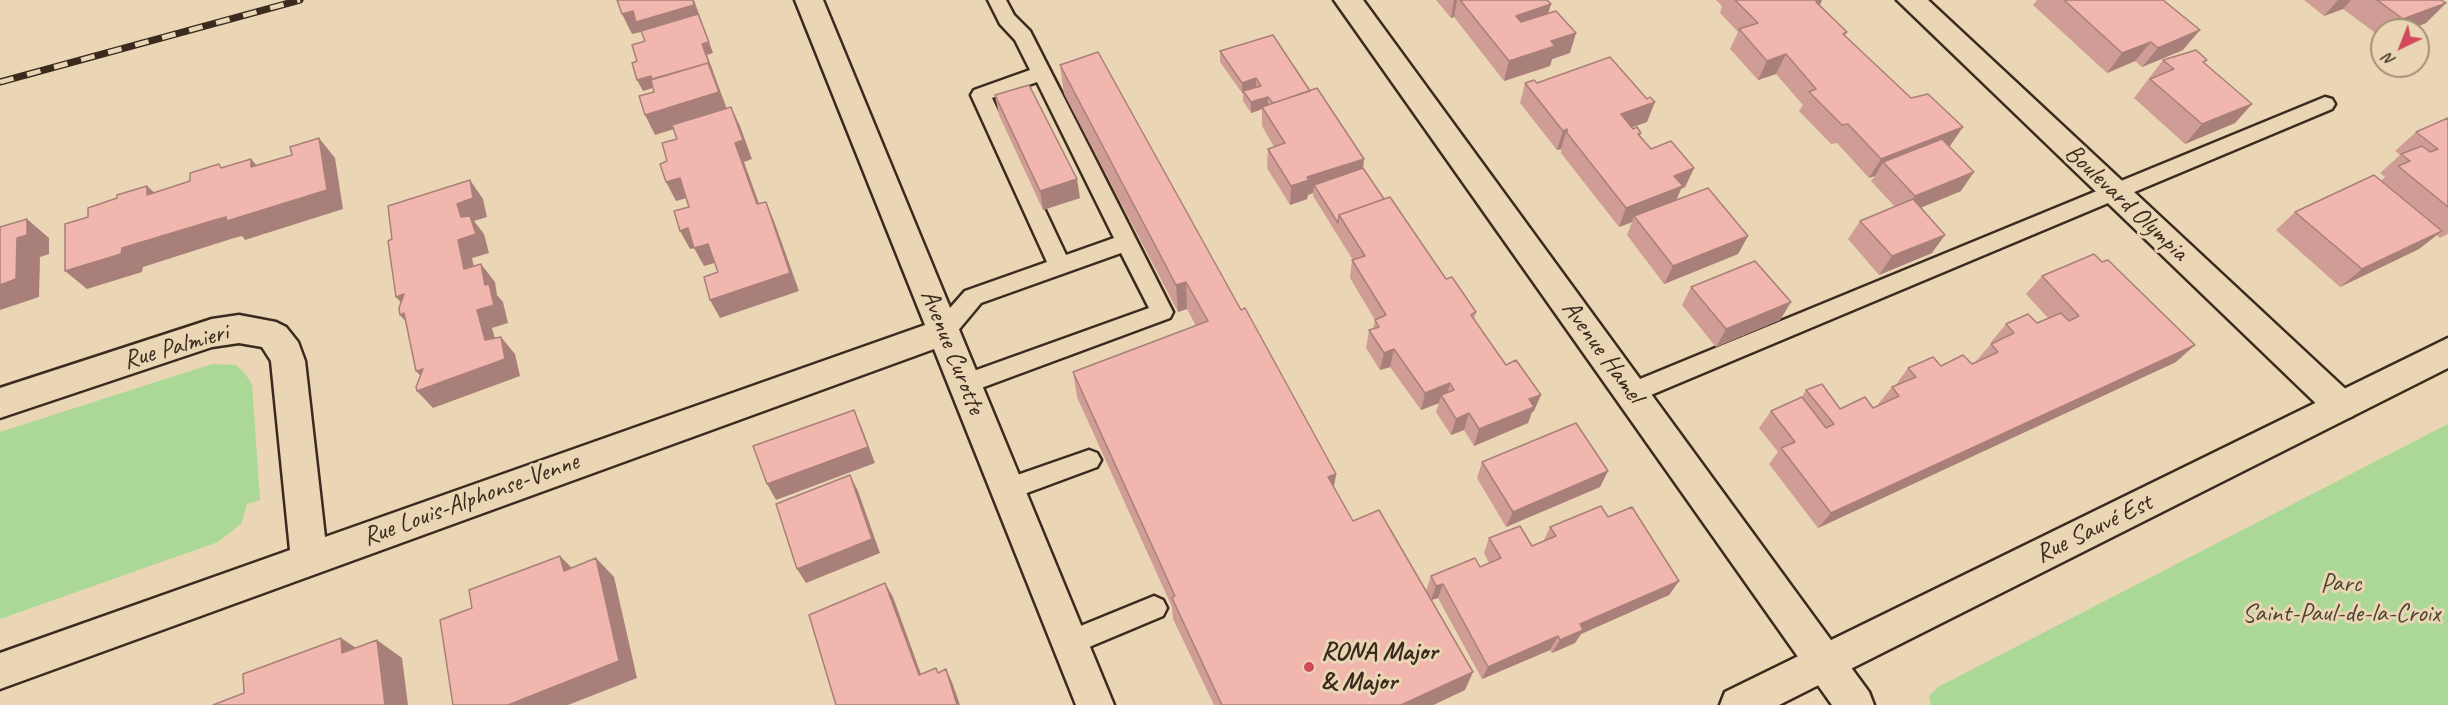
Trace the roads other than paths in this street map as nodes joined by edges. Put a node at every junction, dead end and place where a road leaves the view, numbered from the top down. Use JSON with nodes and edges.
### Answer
{"nodes":[{"id":1,"x":809,"y":0,"type":"edge"},
{"id":2,"x":997,"y":0,"type":"edge"},
{"id":3,"x":1348,"y":0,"type":"edge"},
{"id":4,"x":1911,"y":0,"type":"edge"},
{"id":5,"x":1042,"y":74,"type":"junction"},
{"id":6,"x":2325,"y":104,"type":"dead end"},
{"id":7,"x":2115,"y":193,"type":"junction"},
{"id":8,"x":1126,"y":242,"type":"junction"},
{"id":9,"x":1060,"y":266,"type":"junction"},
{"id":10,"x":943,"y":332,"type":"junction"},
{"id":11,"x":2448,"y":352,"type":"edge"},
{"id":12,"x":965,"y":384,"type":"junction"},
{"id":13,"x":1631,"y":393,"type":"junction"},
{"id":14,"x":0,"y":403,"type":"edge"},
{"id":15,"x":2341,"y":406,"type":"junction"},
{"id":16,"x":1089,"y":460,"type":"dead end"},
{"id":17,"x":1008,"y":489,"type":"junction"},
{"id":18,"x":309,"y":558,"type":"junction"},
{"id":19,"x":1154,"y":608,"type":"dead end"},
{"id":20,"x":1070,"y":643,"type":"junction"},
{"id":21,"x":1824,"y":663,"type":"junction"},
{"id":22,"x":0,"y":671,"type":"edge"},
{"id":23,"x":1095,"y":705,"type":"edge"},
{"id":24,"x":1739,"y":705,"type":"edge"},
{"id":25,"x":1855,"y":705,"type":"edge"}],
"edges":[{"from":1,"to":10,"type":"street","name":"Avenue Curotte"},
{"from":2,"to":5,"type":"lane"},
{"from":3,"to":13,"type":"street","name":"Avenue Hamel"},
{"from":4,"to":7,"type":"street","name":"Boulevard Olympia"},
{"from":5,"to":8,"type":"lane"},
{"from":5,"to":9,"type":"lane"},
{"from":6,"to":7,"type":"lane"},
{"from":7,"to":13,"type":"lane"},
{"from":7,"to":15,"type":"street","name":"Boulevard Olympia"},
{"from":8,"to":9,"type":"lane"},
{"from":8,"to":12,"type":"lane"},
{"from":9,"to":10,"type":"lane"},
{"from":10,"to":12,"type":"street","name":"Avenue Curotte"},
{"from":10,"to":18,"type":"street","name":"Rue Louis-Alphonse-Venne"},
{"from":11,"to":15,"type":"street","name":"Rue Sauvé Est"},
{"from":12,"to":17,"type":"street","name":"Avenue Curotte"},
{"from":13,"to":21,"type":"street","name":"Avenue Hamel"},
{"from":14,"to":18,"type":"street","name":"Rue Palmieri"},
{"from":15,"to":21,"type":"street","name":"Rue Sauvé Est"},
{"from":16,"to":17,"type":"lane"},
{"from":17,"to":20,"type":"street","name":"Avenue Curotte"},
{"from":18,"to":22,"type":"street","name":"Rue Louis-Alphonse-Venne"},
{"from":19,"to":20,"type":"lane"},
{"from":20,"to":23,"type":"street","name":"Avenue Curotte"},
{"from":21,"to":24,"type":"street","name":"Rue Sauvé Est"},
{"from":21,"to":25,"type":"street","name":"Avenue Hamel"}]}
